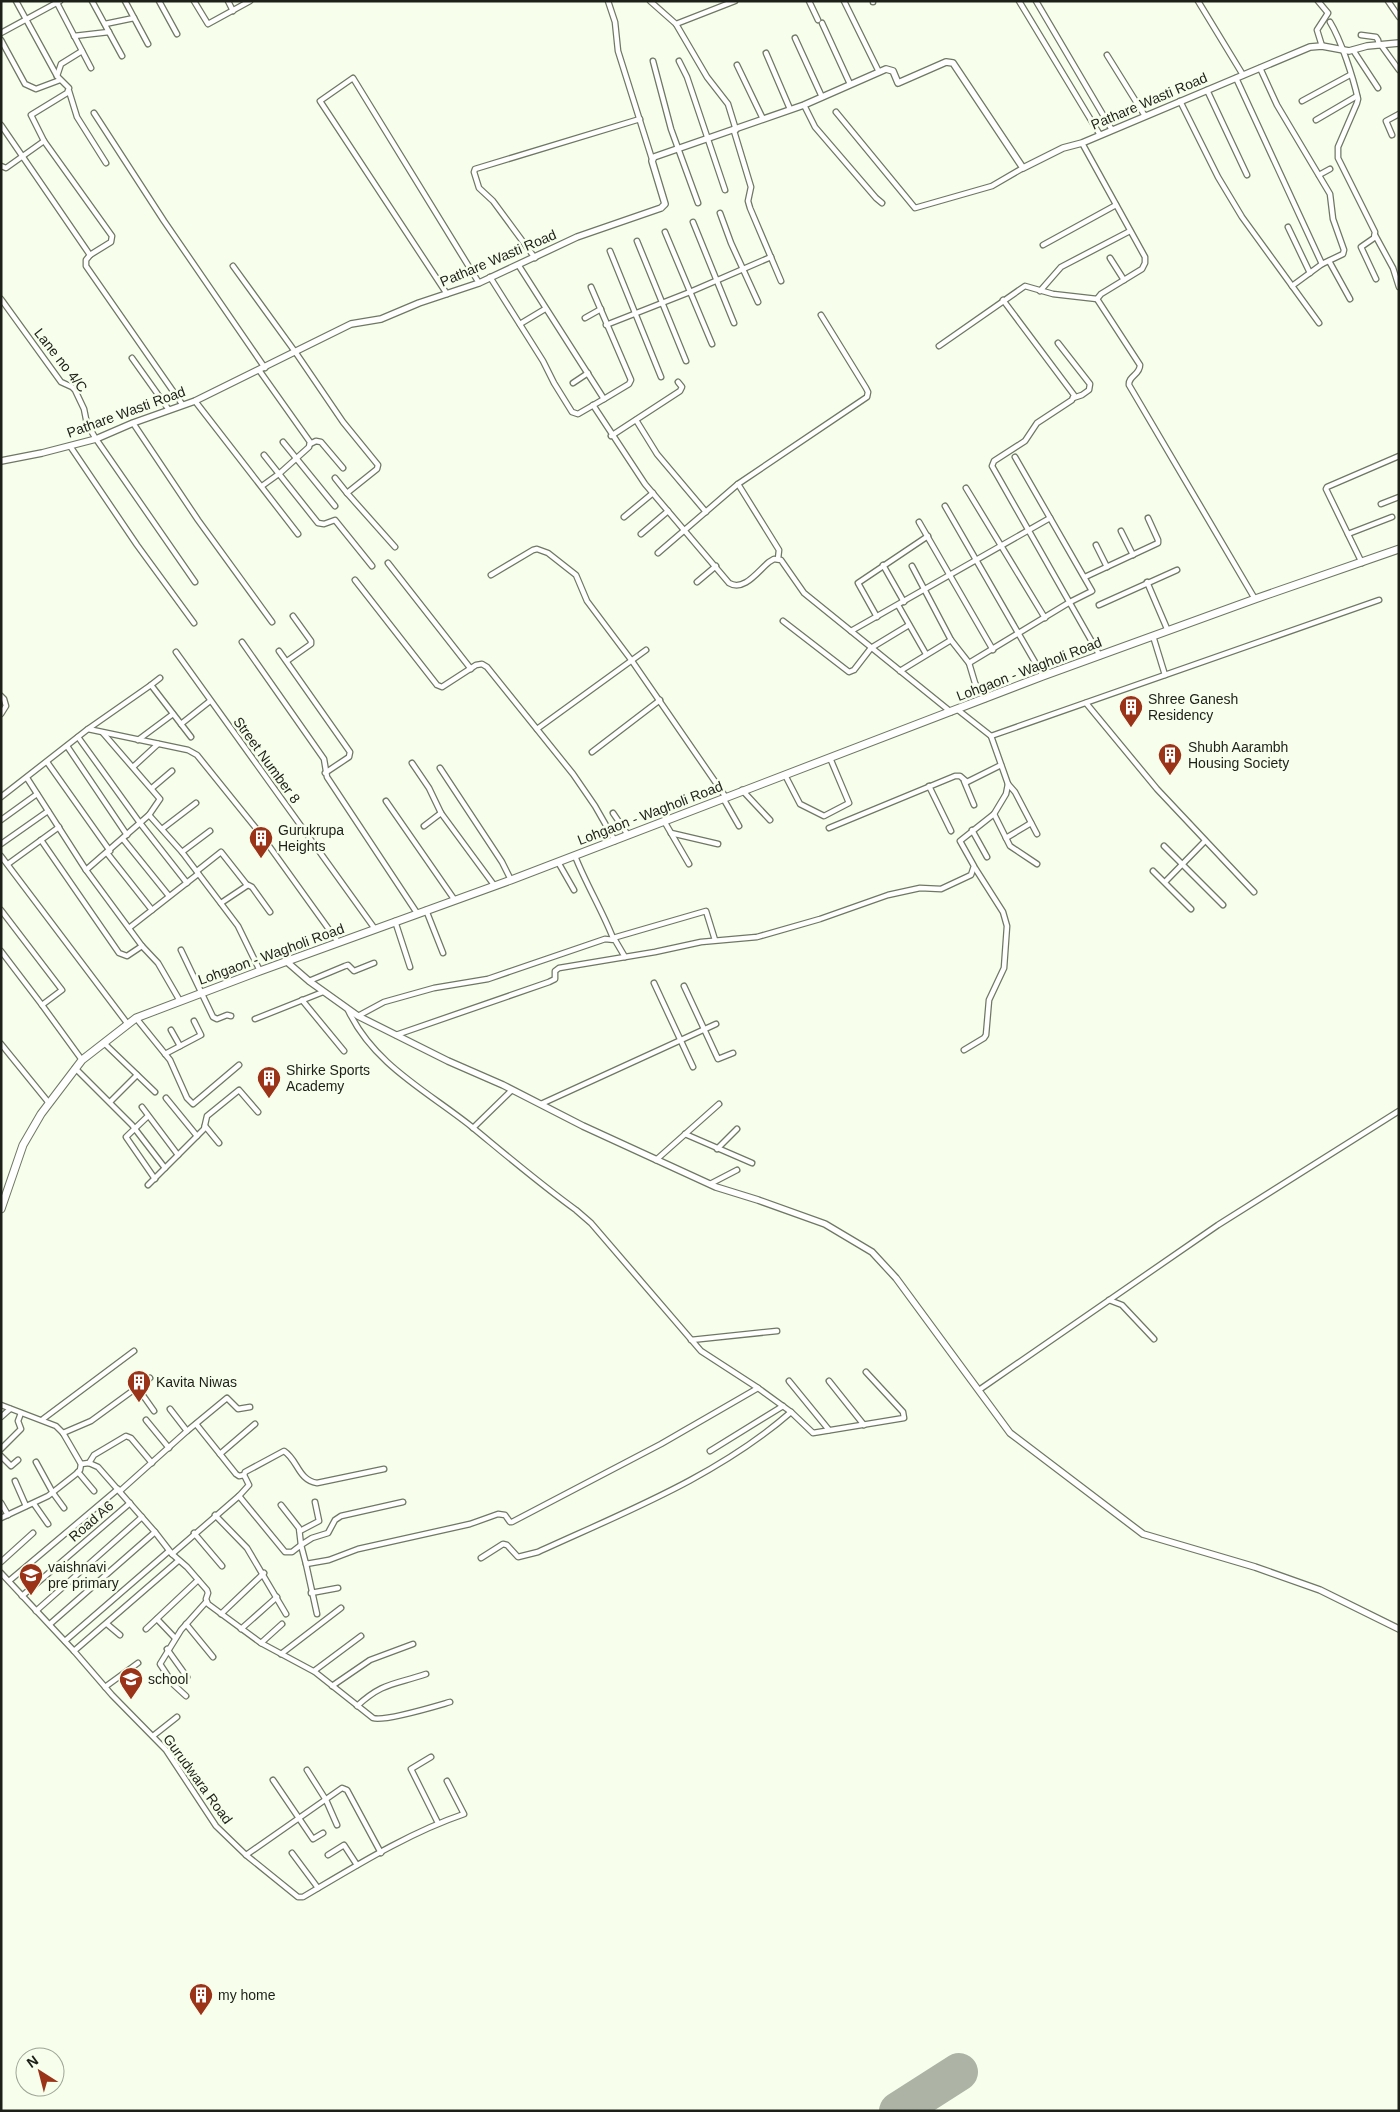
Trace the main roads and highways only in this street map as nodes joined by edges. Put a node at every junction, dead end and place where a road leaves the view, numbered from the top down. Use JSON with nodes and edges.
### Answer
{"nodes":[{"id":1,"x":1399,"y":549,"type":"edge"},
{"id":2,"x":1,"y":1209,"type":"edge"}],
"edges":[{"from":1,"to":2,"type":"main road","name":"Lohgaon - Wagholi Road"}]}
